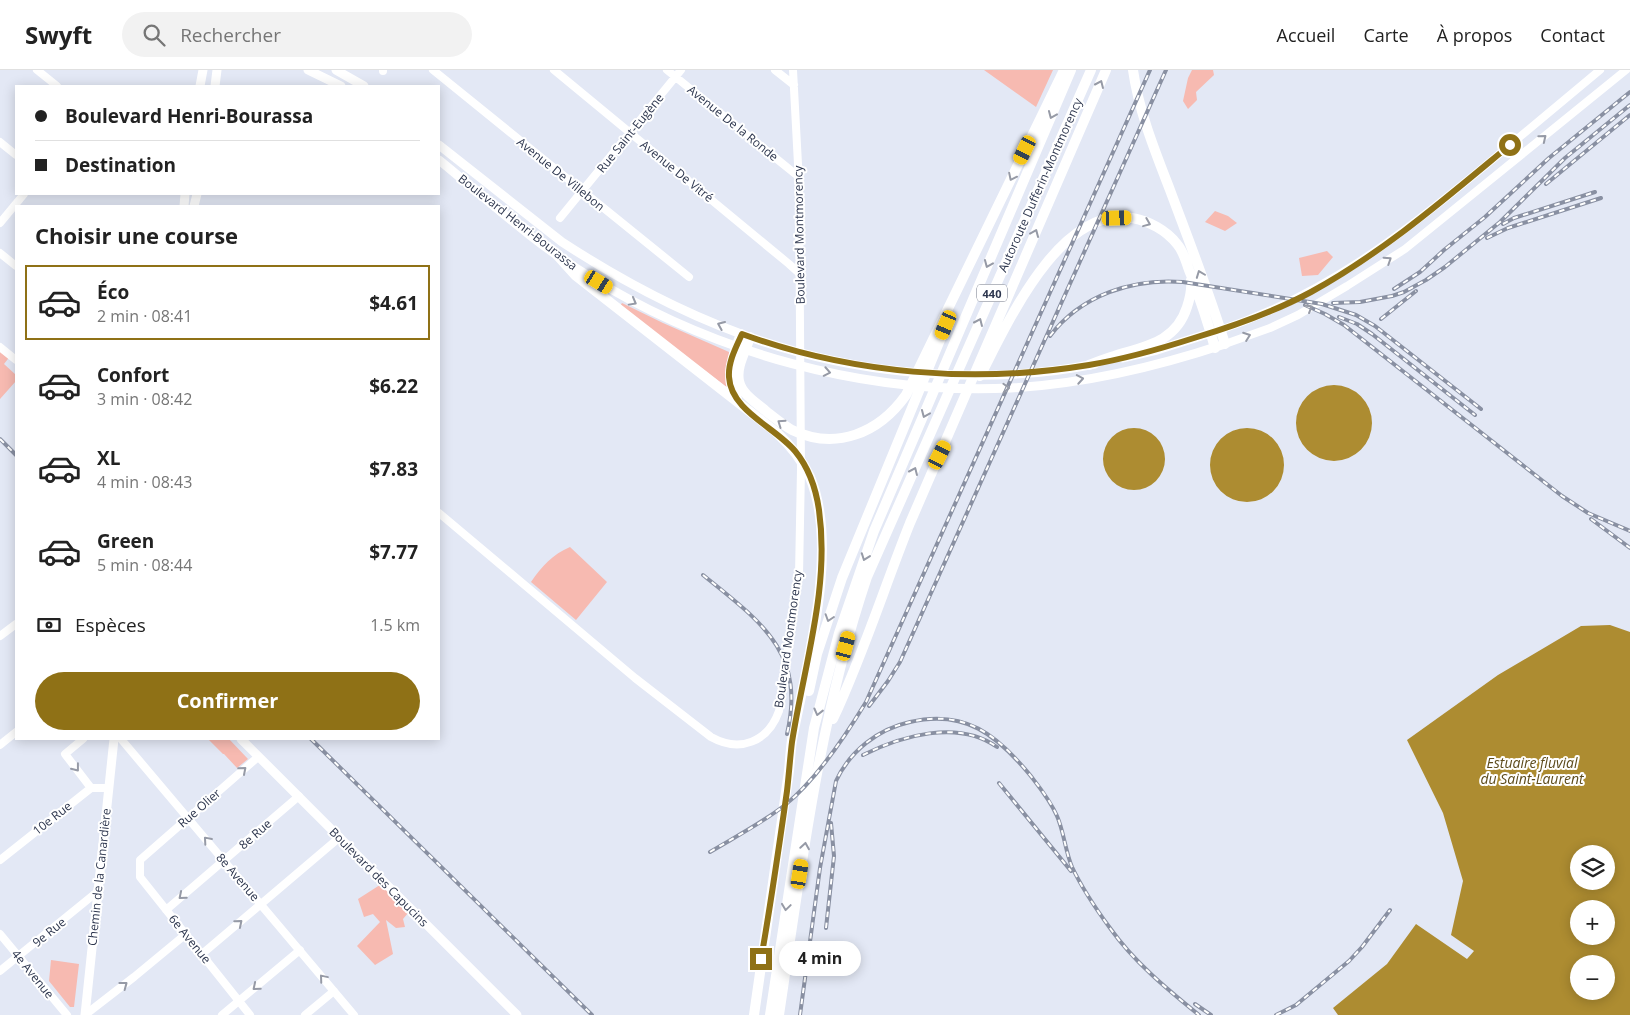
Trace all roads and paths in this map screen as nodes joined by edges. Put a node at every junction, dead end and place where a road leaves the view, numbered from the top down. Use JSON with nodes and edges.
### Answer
{"nodes":[{"id":1,"x":37,"y":70,"type":"edge"},
{"id":2,"x":203,"y":70,"type":"edge"},
{"id":3,"x":217,"y":70,"type":"edge"},
{"id":4,"x":308,"y":70,"type":"edge"},
{"id":5,"x":336,"y":70,"type":"edge"},
{"id":6,"x":433,"y":70,"type":"edge"},
{"id":7,"x":554,"y":70,"type":"edge"},
{"id":8,"x":667,"y":70,"type":"edge"},
{"id":9,"x":681,"y":70,"type":"edge"},
{"id":10,"x":775,"y":70,"type":"edge"},
{"id":11,"x":793,"y":70,"type":"edge"},
{"id":12,"x":1064,"y":70,"type":"edge"},
{"id":13,"x":1071,"y":70,"type":"edge"},
{"id":14,"x":1091,"y":70,"type":"edge"},
{"id":15,"x":1106,"y":70,"type":"edge"},
{"id":16,"x":1133,"y":70,"type":"edge"},
{"id":17,"x":1600,"y":70,"type":"edge"},
{"id":18,"x":1626,"y":70,"type":"edge"},
{"id":19,"x":676,"y":77,"type":"junction"},
{"id":20,"x":55,"y":85,"type":"edge"},
{"id":21,"x":200,"y":85,"type":"edge"},
{"id":22,"x":215,"y":85,"type":"edge"},
{"id":23,"x":339,"y":85,"type":"edge"},
{"id":24,"x":362,"y":85,"type":"edge"},
{"id":25,"x":794,"y":85,"type":"junction"},
{"id":26,"x":631,"y":133,"type":"junction"},
{"id":27,"x":0,"y":142,"type":"edge"},
{"id":28,"x":440,"y":146,"type":"edge"},
{"id":29,"x":15,"y":154,"type":"edge"},
{"id":30,"x":440,"y":161,"type":"edge"},
{"id":31,"x":798,"y":177,"type":"junction"},
{"id":32,"x":582,"y":191,"type":"junction"},
{"id":33,"x":23,"y":195,"type":"edge"},
{"id":34,"x":560,"y":218,"type":"dead end"},
{"id":35,"x":0,"y":223,"type":"edge"},
{"id":36,"x":977,"y":251,"type":"junction"},
{"id":37,"x":0,"y":254,"type":"edge"},
{"id":38,"x":557,"y":255,"type":"junction"},
{"id":39,"x":15,"y":265,"type":"edge"},
{"id":40,"x":799,"y":273,"type":"junction"},
{"id":41,"x":689,"y":277,"type":"dead end"},
{"id":42,"x":1199,"y":295,"type":"junction"},
{"id":43,"x":1216,"y":332,"type":"junction"},
{"id":44,"x":746,"y":335,"type":"junction"},
{"id":45,"x":1220,"y":346,"type":"junction"},
{"id":46,"x":0,"y":347,"type":"edge"},
{"id":47,"x":741,"y":348,"type":"junction"},
{"id":48,"x":15,"y":359,"type":"edge"},
{"id":49,"x":1089,"y":365,"type":"junction"},
{"id":50,"x":743,"y":407,"type":"junction"},
{"id":51,"x":940,"y":455,"type":"junction"},
{"id":52,"x":440,"y":514,"type":"edge"},
{"id":53,"x":15,"y":625,"type":"edge"},
{"id":54,"x":0,"y":636,"type":"edge"},
{"id":55,"x":15,"y":733,"type":"edge"},
{"id":56,"x":826,"y":734,"type":"junction"},
{"id":57,"x":81,"y":740,"type":"edge"},
{"id":58,"x":114,"y":740,"type":"edge"},
{"id":59,"x":122,"y":740,"type":"edge"},
{"id":60,"x":242,"y":740,"type":"edge"},
{"id":61,"x":0,"y":745,"type":"edge"},
{"id":62,"x":258,"y":757,"type":"junction"},
{"id":63,"x":788,"y":778,"type":"junction"},
{"id":64,"x":91,"y":788,"type":"junction"},
{"id":65,"x":108,"y":788,"type":"junction"},
{"id":66,"x":299,"y":796,"type":"junction"},
{"id":67,"x":187,"y":818,"type":"junction"},
{"id":68,"x":340,"y":837,"type":"junction"},
{"id":69,"x":0,"y":860,"type":"edge"},
{"id":70,"x":140,"y":860,"type":"joint"},
{"id":71,"x":224,"y":860,"type":"junction"},
{"id":72,"x":97,"y":892,"type":"junction"},
{"id":73,"x":261,"y":904,"type":"junction"},
{"id":74,"x":166,"y":910,"type":"junction"},
{"id":75,"x":0,"y":934,"type":"edge"},
{"id":76,"x":186,"y":934,"type":"junction"},
{"id":77,"x":300,"y":950,"type":"junction"},
{"id":78,"x":202,"y":954,"type":"junction"},
{"id":79,"x":18,"y":956,"type":"junction"},
{"id":80,"x":0,"y":971,"type":"edge"},
{"id":81,"x":759,"y":974,"type":"junction"},
{"id":82,"x":334,"y":991,"type":"junction"},
{"id":83,"x":239,"y":1001,"type":"junction"},
{"id":84,"x":67,"y":1015,"type":"edge"},
{"id":85,"x":85,"y":1015,"type":"edge"},
{"id":86,"x":222,"y":1015,"type":"edge"},
{"id":87,"x":250,"y":1015,"type":"edge"},
{"id":88,"x":305,"y":1015,"type":"edge"},
{"id":89,"x":354,"y":1015,"type":"edge"},
{"id":90,"x":517,"y":1015,"type":"edge"},
{"id":91,"x":750,"y":1015,"type":"edge"},
{"id":92,"x":754,"y":1015,"type":"edge"},
{"id":93,"x":770,"y":1015,"type":"edge"},
{"id":94,"x":779,"y":1015,"type":"edge"}],
"edges":[{"from":1,"to":20,"type":"street"},
{"from":2,"to":21,"type":"main road"},
{"from":3,"to":22,"type":"main road"},
{"from":4,"to":23,"type":"main road"},
{"from":5,"to":24,"type":"main road"},
{"from":6,"to":32,"type":"street","name":"Avenue De Villebon"},
{"from":7,"to":26,"type":"street","name":"Avenue De Vitré"},
{"from":8,"to":19,"type":"street","name":"Avenue De la Ronde"},
{"from":9,"to":19,"type":"street","name":"Rue Saint-Eugène"},
{"from":10,"to":25,"type":"street"},
{"from":11,"to":25,"type":"street","name":"Boulevard Montmorency"},
{"from":12,"to":36,"type":"highway","one_way":true},
{"from":13,"to":93,"type":"highway","name":"Autoroute Dufferin-Montmorency","number":"440","one_way":true},
{"from":56,"to":14,"type":"highway","name":"Autoroute Dufferin-Montmorency","number":"440","one_way":true},
{"from":51,"to":15,"type":"highway","one_way":true},
{"from":42,"to":16,"type":"highway","one_way":true},
{"from":17,"to":43,"type":"street","name":"Boulevard Henri-Bourassa"},
{"from":45,"to":18,"type":"street","name":"Boulevard Henri-Bourassa","one_way":true},
{"from":19,"to":26,"type":"street","name":"Rue Saint-Eugène"},
{"from":19,"to":31,"type":"street","name":"Avenue De la Ronde"},
{"from":25,"to":31,"type":"street","name":"Boulevard Montmorency"},
{"from":26,"to":32,"type":"street","name":"Rue Saint-Eugène"},
{"from":26,"to":40,"type":"street","name":"Avenue De Vitré"},
{"from":27,"to":29,"type":"street"},
{"from":44,"to":28,"type":"main road","name":"Boulevard Henri-Bourassa","one_way":true},
{"from":30,"to":38,"type":"main road","name":"Boulevard Henri-Bourassa"},
{"from":31,"to":40,"type":"street","name":"Boulevard Montmorency"},
{"from":32,"to":34,"type":"street","name":"Rue Saint-Eugène"},
{"from":32,"to":41,"type":"street","name":"Avenue De Villebon"},
{"from":33,"to":35,"type":"street"},
{"from":36,"to":47,"type":"highway","one_way":true},
{"from":36,"to":63,"type":"highway","one_way":true},
{"from":37,"to":39,"type":"street"},
{"from":38,"to":47,"type":"main road","name":"Boulevard Henri-Bourassa","one_way":true},
{"from":38,"to":50,"type":"highway"},
{"from":40,"to":52,"type":"street","name":"Boulevard Montmorency"},
{"from":42,"to":43,"type":"highway"},
{"from":42,"to":49,"type":"highway"},
{"from":51,"to":42,"type":"highway","one_way":true},
{"from":43,"to":45,"type":"highway"},
{"from":43,"to":49,"type":"main road","name":"Boulevard Henri-Bourassa"},
{"from":44,"to":47,"type":"highway"},
{"from":44,"to":49,"type":"main road","name":"Boulevard Henri-Bourassa"},
{"from":47,"to":45,"type":"main road","name":"Boulevard Henri-Bourassa","one_way":true},
{"from":46,"to":48,"type":"street"},
{"from":47,"to":50,"type":"highway"},
{"from":50,"to":63,"type":"highway"},
{"from":51,"to":56,"type":"highway"},
{"from":53,"to":54,"type":"street"},
{"from":55,"to":61,"type":"street"},
{"from":94,"to":56,"type":"highway","name":"Autoroute Dufferin-Montmorency","number":"440","one_way":true},
{"from":57,"to":64,"type":"street","one_way":true},
{"from":58,"to":65,"type":"main road","name":"Chemin de la Canardière"},
{"from":59,"to":67,"type":"street","name":"8e Avenue"},
{"from":60,"to":62,"type":"main road","name":"Boulevard des Capucins"},
{"from":62,"to":66,"type":"main road","name":"Boulevard des Capucins"},
{"from":67,"to":62,"type":"street","name":"Rue Olier","one_way":true},
{"from":63,"to":81,"type":"highway"},
{"from":64,"to":65,"type":"street"},
{"from":64,"to":69,"type":"street","name":"10e Rue"},
{"from":65,"to":72,"type":"main road","name":"Chemin de la Canardière"},
{"from":66,"to":68,"type":"main road","name":"Boulevard des Capucins"},
{"from":66,"to":71,"type":"street","name":"8e Rue"},
{"from":67,"to":70,"type":"street","name":"Rue Olier"},
{"from":71,"to":67,"type":"street","name":"8e Avenue","one_way":true},
{"from":68,"to":73,"type":"street"},
{"from":68,"to":90,"type":"main road","name":"Boulevard des Capucins"},
{"from":70,"to":74,"type":"street","name":"6e Avenue"},
{"from":71,"to":73,"type":"street","name":"8e Avenue"},
{"from":71,"to":74,"type":"street","name":"8e Rue","one_way":true},
{"from":72,"to":79,"type":"street","name":"9e Rue"},
{"from":72,"to":85,"type":"main road","name":"Chemin de la Canardière"},
{"from":73,"to":77,"type":"street","name":"8e Avenue"},
{"from":78,"to":73,"type":"street","one_way":true},
{"from":74,"to":76,"type":"street","name":"6e Avenue"},
{"from":75,"to":79,"type":"street","name":"4e Avenue"},
{"from":76,"to":78,"type":"street","name":"6e Avenue"},
{"from":85,"to":76,"type":"street","one_way":true},
{"from":82,"to":77,"type":"street","name":"8e Avenue","one_way":true},
{"from":77,"to":83,"type":"street","one_way":true},
{"from":78,"to":83,"type":"street","name":"6e Avenue"},
{"from":79,"to":80,"type":"street","name":"9e Rue"},
{"from":79,"to":84,"type":"street","name":"4e Avenue"},
{"from":81,"to":91,"type":"highway"},
{"from":81,"to":92,"type":"highway"},
{"from":82,"to":88,"type":"street"},
{"from":82,"to":89,"type":"street","name":"8e Avenue"},
{"from":83,"to":86,"type":"street"},
{"from":83,"to":87,"type":"street","name":"6e Avenue"}]}
